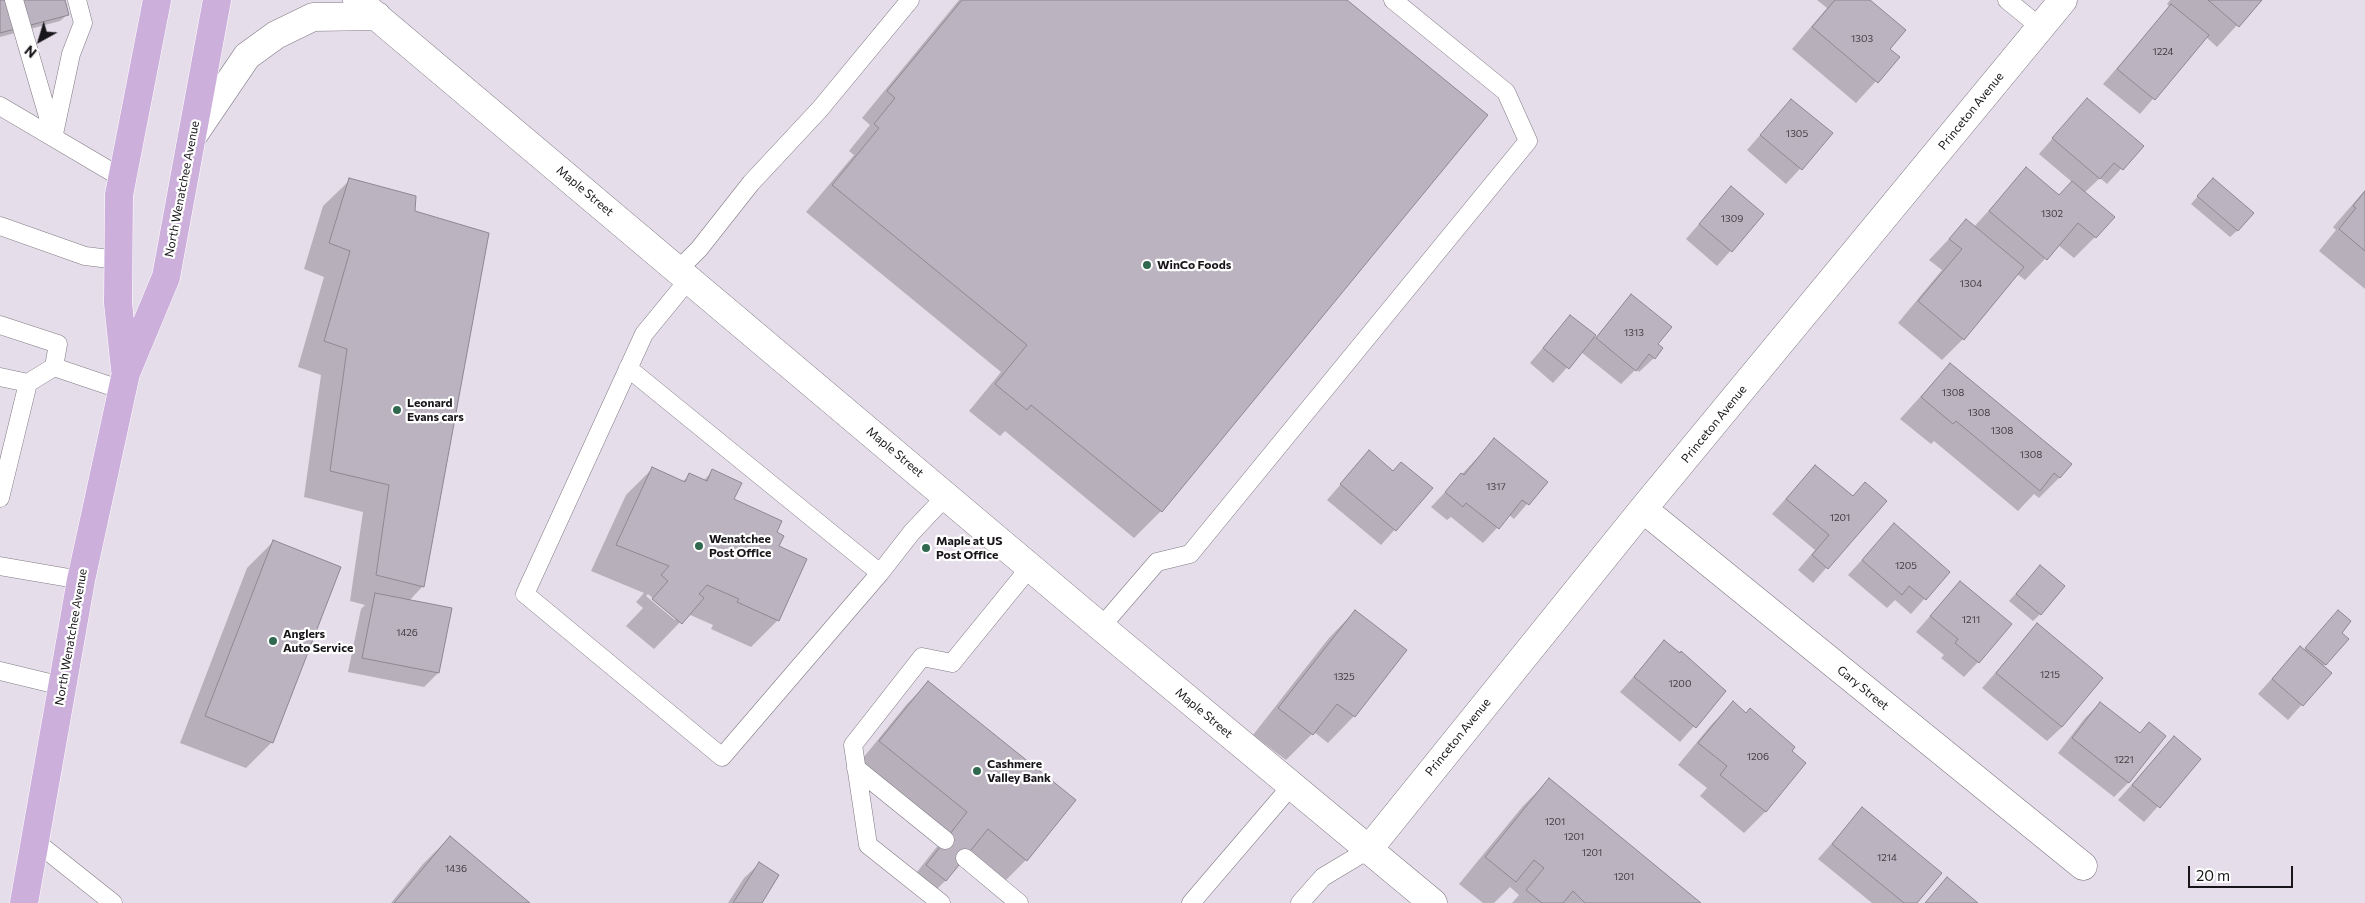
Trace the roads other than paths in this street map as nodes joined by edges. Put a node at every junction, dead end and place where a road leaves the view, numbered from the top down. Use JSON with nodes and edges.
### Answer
{"nodes":[{"id":1,"x":14,"y":0,"type":"edge"},
{"id":2,"x":77,"y":0,"type":"edge"},
{"id":3,"x":157,"y":0,"type":"edge"},
{"id":4,"x":217,"y":0,"type":"edge"},
{"id":5,"x":910,"y":0,"type":"edge"},
{"id":6,"x":1393,"y":0,"type":"edge"},
{"id":7,"x":2007,"y":0,"type":"edge"},
{"id":8,"x":2063,"y":0,"type":"edge"},
{"id":9,"x":367,"y":8,"type":"edge"},
{"id":10,"x":2040,"y":27,"type":"junction"},
{"id":11,"x":0,"y":106,"type":"edge"},
{"id":12,"x":54,"y":137,"type":"junction"},
{"id":13,"x":192,"y":137,"type":"junction"},
{"id":14,"x":122,"y":178,"type":"junction"},
{"id":15,"x":0,"y":226,"type":"edge"},
{"id":16,"x":118,"y":260,"type":"junction"},
{"id":17,"x":684,"y":274,"type":"junction"},
{"id":18,"x":0,"y":325,"type":"edge"},
{"id":19,"x":54,"y":366,"type":"junction"},
{"id":20,"x":628,"y":368,"type":"junction"},
{"id":21,"x":0,"y":377,"type":"edge"},
{"id":22,"x":124,"y":381,"type":"junction"},
{"id":23,"x":28,"y":383,"type":"junction"},
{"id":24,"x":947,"y":495,"type":"junction"},
{"id":25,"x":0,"y":498,"type":"edge"},
{"id":26,"x":1643,"y":509,"type":"junction"},
{"id":27,"x":0,"y":566,"type":"edge"},
{"id":28,"x":1031,"y":566,"type":"junction"},
{"id":29,"x":880,"y":572,"type":"junction"},
{"id":30,"x":81,"y":580,"type":"junction"},
{"id":31,"x":1102,"y":627,"type":"junction"},
{"id":32,"x":0,"y":671,"type":"edge"},
{"id":33,"x":62,"y":686,"type":"junction"},
{"id":34,"x":856,"y":768,"type":"junction"},
{"id":35,"x":1292,"y":785,"type":"junction"},
{"id":36,"x":945,"y":840,"type":"dead end"},
{"id":37,"x":35,"y":841,"type":"junction"},
{"id":38,"x":1368,"y":850,"type":"junction"},
{"id":39,"x":965,"y":858,"type":"dead end"},
{"id":40,"x":2084,"y":866,"type":"dead end"},
{"id":41,"x":24,"y":903,"type":"edge"},
{"id":42,"x":112,"y":903,"type":"edge"},
{"id":43,"x":941,"y":903,"type":"edge"},
{"id":44,"x":1019,"y":903,"type":"edge"},
{"id":45,"x":1191,"y":903,"type":"edge"},
{"id":46,"x":1300,"y":903,"type":"edge"},
{"id":47,"x":1433,"y":903,"type":"edge"}],
"edges":[{"from":1,"to":12,"type":"lane"},
{"from":2,"to":12,"type":"lane"},
{"from":3,"to":14,"type":"main road","name":"North Wenatchee Avenue"},
{"from":4,"to":13,"type":"main road","name":"North Wenatchee Avenue"},
{"from":5,"to":17,"type":"lane"},
{"from":6,"to":31,"type":"lane"},
{"from":7,"to":10,"type":"lane"},
{"from":8,"to":10,"type":"street","name":"Princeton Avenue"},
{"from":9,"to":13,"type":"street"},
{"from":9,"to":17,"type":"street","name":"Maple Street"},
{"from":10,"to":26,"type":"street","name":"Princeton Avenue"},
{"from":11,"to":12,"type":"lane"},
{"from":12,"to":14,"type":"lane"},
{"from":13,"to":22,"type":"main road","name":"North Wenatchee Avenue"},
{"from":14,"to":16,"type":"main road","name":"North Wenatchee Avenue"},
{"from":15,"to":16,"type":"lane"},
{"from":16,"to":22,"type":"main road","name":"North Wenatchee Avenue"},
{"from":17,"to":20,"type":"lane"},
{"from":17,"to":24,"type":"street","name":"Maple Street"},
{"from":18,"to":19,"type":"lane"},
{"from":19,"to":22,"type":"lane"},
{"from":19,"to":23,"type":"lane"},
{"from":20,"to":29,"type":"lane"},
{"from":20,"to":29,"type":"lane"},
{"from":21,"to":23,"type":"lane"},
{"from":22,"to":30,"type":"main road","name":"North Wenatchee Avenue"},
{"from":23,"to":25,"type":"lane"},
{"from":24,"to":28,"type":"street","name":"Maple Street"},
{"from":24,"to":29,"type":"lane"},
{"from":26,"to":38,"type":"street","name":"Princeton Avenue"},
{"from":26,"to":40,"type":"street","name":"Gary Street"},
{"from":27,"to":30,"type":"lane"},
{"from":28,"to":31,"type":"street","name":"Maple Street"},
{"from":28,"to":34,"type":"lane"},
{"from":30,"to":33,"type":"main road","name":"North Wenatchee Avenue"},
{"from":31,"to":35,"type":"street","name":"Maple Street"},
{"from":32,"to":33,"type":"lane"},
{"from":33,"to":37,"type":"main road","name":"North Wenatchee Avenue"},
{"from":34,"to":36,"type":"lane"},
{"from":34,"to":43,"type":"lane"},
{"from":35,"to":38,"type":"street","name":"Maple Street"},
{"from":35,"to":45,"type":"lane"},
{"from":37,"to":41,"type":"main road","name":"North Wenatchee Avenue"},
{"from":37,"to":42,"type":"lane"},
{"from":38,"to":46,"type":"lane"},
{"from":38,"to":47,"type":"street","name":"Maple Street"},
{"from":39,"to":44,"type":"lane"}]}
